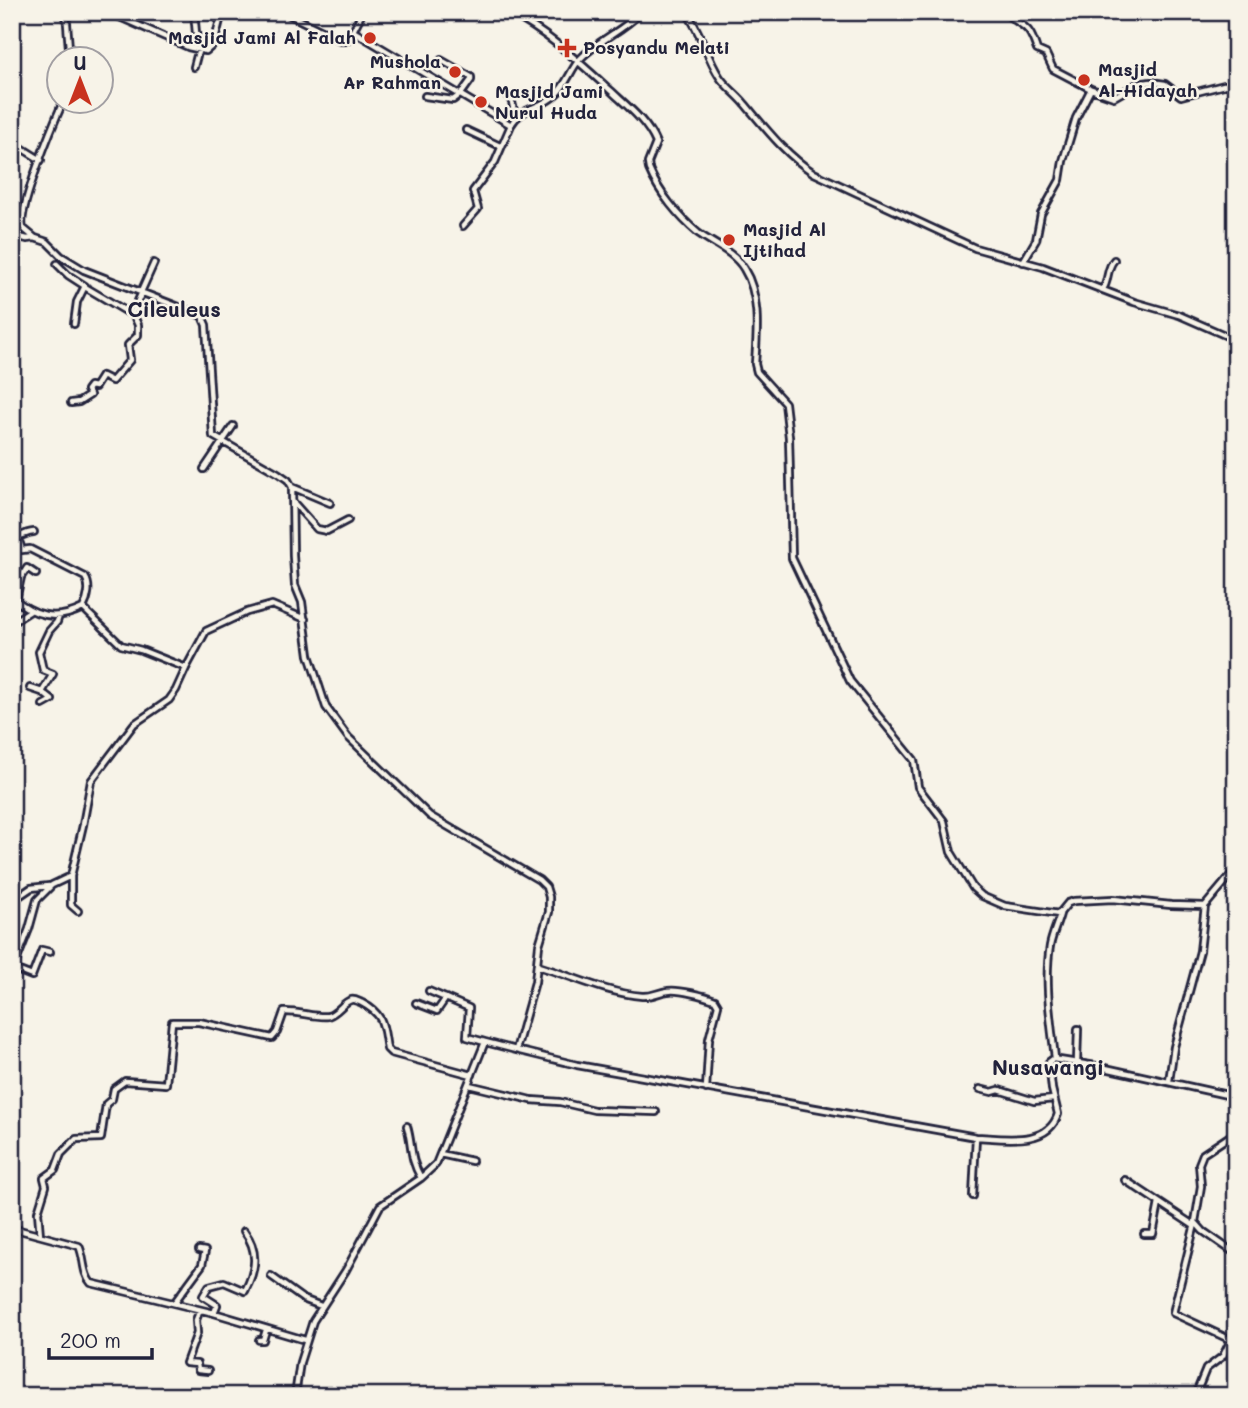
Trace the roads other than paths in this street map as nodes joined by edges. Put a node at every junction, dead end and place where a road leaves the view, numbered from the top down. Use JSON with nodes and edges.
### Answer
{"nodes":[{"id":1,"x":77,"y":12,"type":"edge"},
{"id":2,"x":108,"y":12,"type":"edge"},
{"id":3,"x":194,"y":12,"type":"edge"},
{"id":4,"x":222,"y":12,"type":"edge"},
{"id":5,"x":284,"y":12,"type":"edge"},
{"id":6,"x":508,"y":12,"type":"edge"},
{"id":7,"x":640,"y":12,"type":"edge"},
{"id":8,"x":687,"y":12,"type":"edge"},
{"id":9,"x":1004,"y":12,"type":"edge"},
{"id":10,"x":66,"y":14,"type":"edge"},
{"id":11,"x":362,"y":15,"type":"dead end"},
{"id":12,"x":354,"y":31,"type":"junction"},
{"id":13,"x":69,"y":46,"type":"edge"},
{"id":14,"x":199,"y":50,"type":"junction"},
{"id":15,"x":441,"y":60,"type":"dead end"},
{"id":16,"x":579,"y":61,"type":"junction"},
{"id":17,"x":194,"y":67,"type":"dead end"},
{"id":18,"x":1236,"y":85,"type":"edge"},
{"id":19,"x":1091,"y":89,"type":"junction"},
{"id":20,"x":461,"y":94,"type":"junction"},
{"id":21,"x":508,"y":95,"type":"dead end"},
{"id":22,"x":425,"y":96,"type":"dead end"},
{"id":23,"x":58,"y":116,"type":"edge"},
{"id":24,"x":515,"y":117,"type":"junction"},
{"id":25,"x":511,"y":125,"type":"junction"},
{"id":26,"x":466,"y":130,"type":"dead end"},
{"id":27,"x":12,"y":142,"type":"edge"},
{"id":28,"x":500,"y":146,"type":"junction"},
{"id":29,"x":41,"y":161,"type":"junction"},
{"id":30,"x":463,"y":226,"type":"dead end"},
{"id":31,"x":12,"y":235,"type":"edge"},
{"id":32,"x":34,"y":238,"type":"junction"},
{"id":33,"x":1114,"y":260,"type":"dead end"},
{"id":34,"x":1023,"y":262,"type":"junction"},
{"id":35,"x":154,"y":263,"type":"dead end"},
{"id":36,"x":57,"y":264,"type":"dead end"},
{"id":37,"x":85,"y":287,"type":"junction"},
{"id":38,"x":1103,"y":289,"type":"junction"},
{"id":39,"x":141,"y":292,"type":"junction"},
{"id":40,"x":132,"y":314,"type":"junction"},
{"id":41,"x":74,"y":324,"type":"dead end"},
{"id":42,"x":1236,"y":340,"type":"edge"},
{"id":43,"x":71,"y":403,"type":"dead end"},
{"id":44,"x":233,"y":426,"type":"dead end"},
{"id":45,"x":223,"y":443,"type":"junction"},
{"id":46,"x":204,"y":469,"type":"dead end"},
{"id":47,"x":292,"y":487,"type":"junction"},
{"id":48,"x":293,"y":502,"type":"junction"},
{"id":49,"x":330,"y":503,"type":"dead end"},
{"id":50,"x":348,"y":520,"type":"dead end"},
{"id":51,"x":34,"y":532,"type":"dead end"},
{"id":52,"x":15,"y":538,"type":"edge"},
{"id":53,"x":36,"y":574,"type":"dead end"},
{"id":54,"x":14,"y":598,"type":"edge"},
{"id":55,"x":83,"y":608,"type":"junction"},
{"id":56,"x":30,"y":611,"type":"junction"},
{"id":57,"x":59,"y":616,"type":"junction"},
{"id":58,"x":305,"y":619,"type":"junction"},
{"id":59,"x":12,"y":625,"type":"edge"},
{"id":60,"x":186,"y":668,"type":"junction"},
{"id":61,"x":30,"y":688,"type":"dead end"},
{"id":62,"x":42,"y":692,"type":"junction"},
{"id":63,"x":43,"y":705,"type":"dead end"},
{"id":64,"x":1236,"y":869,"type":"edge"},
{"id":65,"x":71,"y":876,"type":"junction"},
{"id":66,"x":52,"y":885,"type":"junction"},
{"id":67,"x":12,"y":901,"type":"edge"},
{"id":68,"x":1205,"y":906,"type":"junction"},
{"id":69,"x":78,"y":911,"type":"dead end"},
{"id":70,"x":1060,"y":914,"type":"junction"},
{"id":71,"x":50,"y":952,"type":"dead end"},
{"id":72,"x":538,"y":966,"type":"junction"},
{"id":73,"x":13,"y":970,"type":"edge"},
{"id":74,"x":429,"y":991,"type":"dead end"},
{"id":75,"x":446,"y":998,"type":"junction"},
{"id":76,"x":416,"y":1003,"type":"dead end"},
{"id":77,"x":1078,"y":1029,"type":"dead end"},
{"id":78,"x":485,"y":1042,"type":"junction"},
{"id":79,"x":516,"y":1050,"type":"junction"},
{"id":80,"x":1055,"y":1058,"type":"junction"},
{"id":81,"x":1077,"y":1062,"type":"junction"},
{"id":82,"x":472,"y":1075,"type":"junction"},
{"id":83,"x":1169,"y":1082,"type":"junction"},
{"id":84,"x":469,"y":1085,"type":"junction"},
{"id":85,"x":706,"y":1089,"type":"junction"},
{"id":86,"x":979,"y":1089,"type":"dead end"},
{"id":87,"x":1236,"y":1097,"type":"edge"},
{"id":88,"x":1054,"y":1099,"type":"junction"},
{"id":89,"x":656,"y":1112,"type":"dead end"},
{"id":90,"x":407,"y":1126,"type":"dead end"},
{"id":91,"x":1236,"y":1132,"type":"edge"},
{"id":92,"x":976,"y":1137,"type":"junction"},
{"id":93,"x":440,"y":1153,"type":"junction"},
{"id":94,"x":472,"y":1161,"type":"dead end"},
{"id":95,"x":421,"y":1178,"type":"junction"},
{"id":96,"x":1125,"y":1180,"type":"dead end"},
{"id":97,"x":973,"y":1196,"type":"dead end"},
{"id":98,"x":1159,"y":1203,"type":"junction"},
{"id":99,"x":1194,"y":1225,"type":"junction"},
{"id":100,"x":12,"y":1228,"type":"edge"},
{"id":101,"x":244,"y":1230,"type":"dead end"},
{"id":102,"x":1144,"y":1234,"type":"dead end"},
{"id":103,"x":40,"y":1235,"type":"junction"},
{"id":104,"x":199,"y":1250,"type":"dead end"},
{"id":105,"x":1236,"y":1254,"type":"edge"},
{"id":106,"x":271,"y":1276,"type":"dead end"},
{"id":107,"x":173,"y":1304,"type":"junction"},
{"id":108,"x":321,"y":1307,"type":"junction"},
{"id":109,"x":200,"y":1310,"type":"junction"},
{"id":110,"x":214,"y":1313,"type":"junction"},
{"id":111,"x":266,"y":1330,"type":"junction"},
{"id":112,"x":259,"y":1340,"type":"dead end"},
{"id":113,"x":305,"y":1340,"type":"junction"},
{"id":114,"x":208,"y":1371,"type":"dead end"},
{"id":115,"x":295,"y":1396,"type":"edge"},
{"id":116,"x":1195,"y":1396,"type":"edge"}],
"edges":[{"from":1,"to":10,"type":"street"},
{"from":2,"to":14,"type":"street"},
{"from":3,"to":14,"type":"street"},
{"from":4,"to":14,"type":"street"},
{"from":5,"to":12,"type":"street"},
{"from":6,"to":16,"type":"street"},
{"from":7,"to":16,"type":"street"},
{"from":8,"to":34,"type":"street"},
{"from":9,"to":19,"type":"street"},
{"from":10,"to":13,"type":"street"},
{"from":11,"to":12,"type":"street"},
{"from":12,"to":20,"type":"street"},
{"from":14,"to":17,"type":"street"},
{"from":15,"to":20,"type":"street"},
{"from":16,"to":24,"type":"street"},
{"from":16,"to":70,"type":"street"},
{"from":18,"to":19,"type":"street"},
{"from":19,"to":34,"type":"street"},
{"from":20,"to":22,"type":"street"},
{"from":20,"to":25,"type":"street"},
{"from":21,"to":24,"type":"street"},
{"from":23,"to":29,"type":"street"},
{"from":24,"to":25,"type":"street"},
{"from":25,"to":28,"type":"street"},
{"from":26,"to":28,"type":"street"},
{"from":27,"to":29,"type":"street"},
{"from":28,"to":30,"type":"street"},
{"from":29,"to":32,"type":"street"},
{"from":31,"to":32,"type":"street"},
{"from":32,"to":39,"type":"street"},
{"from":33,"to":38,"type":"street"},
{"from":34,"to":38,"type":"street"},
{"from":35,"to":39,"type":"street"},
{"from":36,"to":37,"type":"street"},
{"from":37,"to":40,"type":"street"},
{"from":37,"to":41,"type":"street"},
{"from":38,"to":42,"type":"street"},
{"from":39,"to":40,"type":"street"},
{"from":39,"to":45,"type":"street"},
{"from":40,"to":43,"type":"street"},
{"from":44,"to":45,"type":"street"},
{"from":45,"to":46,"type":"street"},
{"from":45,"to":47,"type":"street"},
{"from":47,"to":48,"type":"street"},
{"from":47,"to":49,"type":"street"},
{"from":48,"to":50,"type":"street"},
{"from":48,"to":58,"type":"street"},
{"from":51,"to":52,"type":"street"},
{"from":52,"to":55,"type":"street"},
{"from":53,"to":54,"type":"street"},
{"from":54,"to":56,"type":"street"},
{"from":55,"to":57,"type":"street"},
{"from":55,"to":60,"type":"street"},
{"from":56,"to":57,"type":"street"},
{"from":56,"to":59,"type":"street"},
{"from":57,"to":62,"type":"street"},
{"from":58,"to":60,"type":"street"},
{"from":58,"to":72,"type":"street"},
{"from":60,"to":65,"type":"street"},
{"from":61,"to":62,"type":"street"},
{"from":62,"to":63,"type":"street"},
{"from":64,"to":68,"type":"street"},
{"from":65,"to":66,"type":"street"},
{"from":65,"to":69,"type":"street"},
{"from":66,"to":67,"type":"street"},
{"from":66,"to":73,"type":"street"},
{"from":68,"to":70,"type":"street"},
{"from":68,"to":83,"type":"street"},
{"from":70,"to":80,"type":"street"},
{"from":71,"to":73,"type":"street"},
{"from":72,"to":79,"type":"street"},
{"from":72,"to":85,"type":"street"},
{"from":74,"to":75,"type":"street"},
{"from":75,"to":76,"type":"street"},
{"from":75,"to":78,"type":"street"},
{"from":77,"to":81,"type":"street"},
{"from":78,"to":79,"type":"street"},
{"from":78,"to":82,"type":"street"},
{"from":79,"to":85,"type":"street"},
{"from":80,"to":81,"type":"street"},
{"from":80,"to":88,"type":"street"},
{"from":81,"to":83,"type":"street"},
{"from":82,"to":84,"type":"street"},
{"from":82,"to":103,"type":"street"},
{"from":83,"to":87,"type":"street"},
{"from":84,"to":89,"type":"street"},
{"from":84,"to":93,"type":"street"},
{"from":85,"to":92,"type":"street"},
{"from":86,"to":88,"type":"street"},
{"from":88,"to":92,"type":"street"},
{"from":90,"to":95,"type":"street"},
{"from":91,"to":99,"type":"street"},
{"from":92,"to":97,"type":"street"},
{"from":93,"to":94,"type":"street"},
{"from":93,"to":95,"type":"street"},
{"from":95,"to":108,"type":"street"},
{"from":96,"to":98,"type":"street"},
{"from":98,"to":99,"type":"street"},
{"from":98,"to":102,"type":"street"},
{"from":99,"to":105,"type":"street"},
{"from":99,"to":116,"type":"street"},
{"from":100,"to":103,"type":"street"},
{"from":101,"to":110,"type":"street"},
{"from":103,"to":107,"type":"street"},
{"from":104,"to":107,"type":"street"},
{"from":106,"to":108,"type":"street"},
{"from":107,"to":109,"type":"street"},
{"from":108,"to":113,"type":"street"},
{"from":109,"to":110,"type":"street"},
{"from":109,"to":114,"type":"street"},
{"from":110,"to":111,"type":"street"},
{"from":111,"to":112,"type":"street"},
{"from":111,"to":113,"type":"street"},
{"from":113,"to":115,"type":"street"}]}
